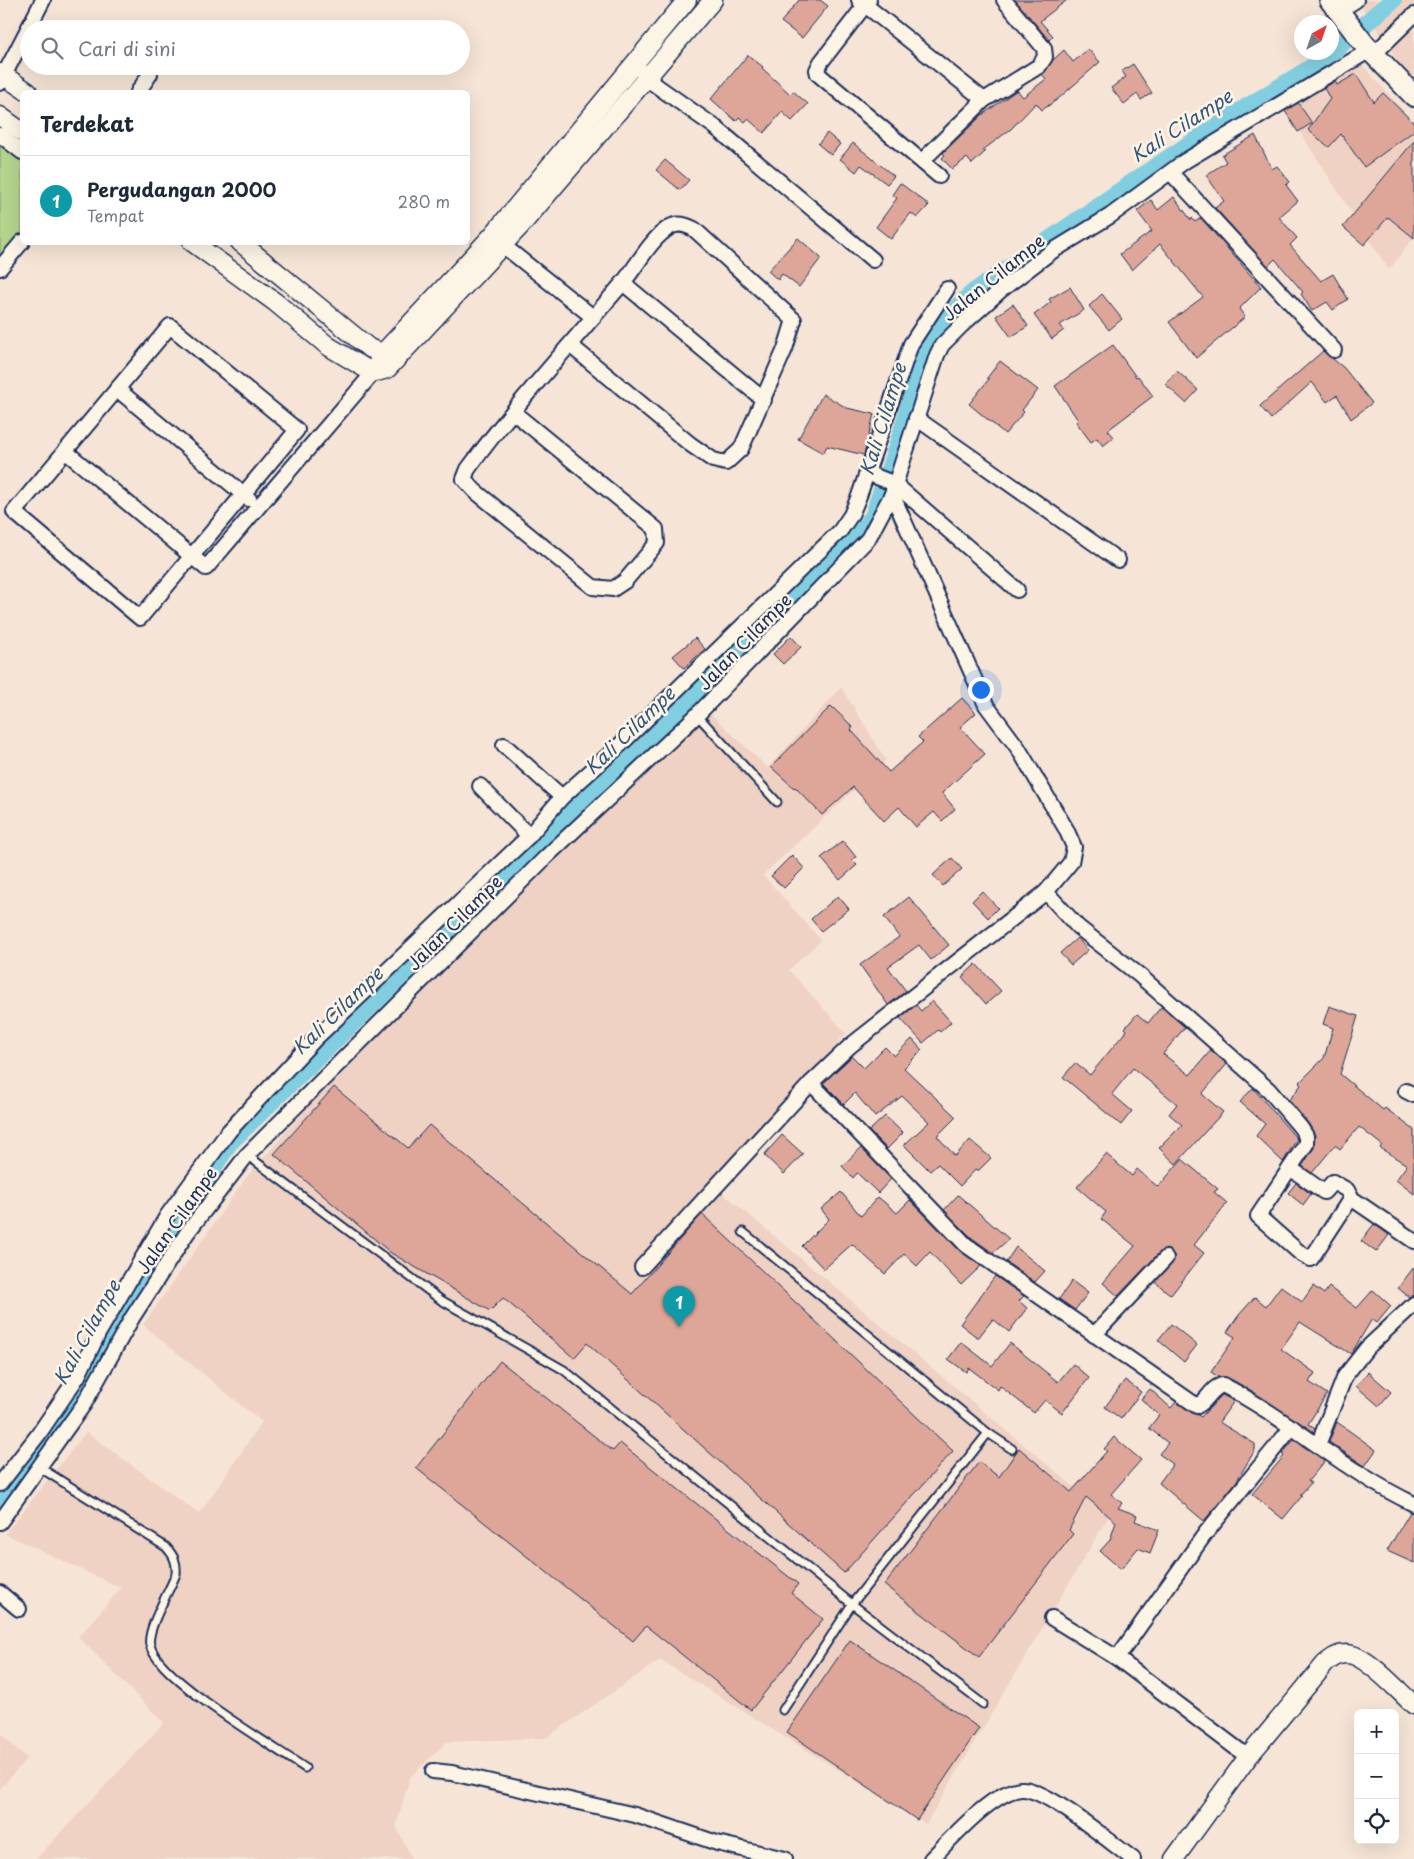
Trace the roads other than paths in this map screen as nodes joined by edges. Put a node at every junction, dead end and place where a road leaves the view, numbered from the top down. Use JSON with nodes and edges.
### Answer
{"nodes":[{"id":1,"x":42,"y":0,"type":"edge"},
{"id":2,"x":687,"y":0,"type":"edge"},
{"id":3,"x":712,"y":0,"type":"edge"},
{"id":4,"x":1004,"y":0,"type":"edge"},
{"id":5,"x":1356,"y":0,"type":"edge"},
{"id":6,"x":864,"y":2,"type":"edge"},
{"id":7,"x":1338,"y":11,"type":"edge"},
{"id":8,"x":1414,"y":15,"type":"edge"},
{"id":9,"x":31,"y":20,"type":"edge"},
{"id":10,"x":20,"y":41,"type":"edge"},
{"id":11,"x":1370,"y":49,"type":"junction"},
{"id":12,"x":635,"y":62,"type":"junction"},
{"id":13,"x":149,"y":75,"type":"edge"},
{"id":14,"x":1,"y":77,"type":"edge"},
{"id":15,"x":647,"y":79,"type":"junction"},
{"id":16,"x":24,"y":90,"type":"edge"},
{"id":17,"x":139,"y":90,"type":"edge"},
{"id":18,"x":1414,"y":96,"type":"edge"},
{"id":19,"x":984,"y":100,"type":"junction"},
{"id":20,"x":0,"y":116,"type":"edge"},
{"id":21,"x":20,"y":131,"type":"edge"},
{"id":22,"x":0,"y":135,"type":"edge"},
{"id":23,"x":20,"y":150,"type":"edge"},
{"id":24,"x":922,"y":161,"type":"junction"},
{"id":25,"x":1171,"y":173,"type":"junction"},
{"id":26,"x":940,"y":176,"type":"dead end"},
{"id":27,"x":497,"y":241,"type":"junction"},
{"id":28,"x":20,"y":244,"type":"edge"},
{"id":29,"x":196,"y":245,"type":"edge"},
{"id":30,"x":244,"y":245,"type":"edge"},
{"id":31,"x":873,"y":260,"type":"dead end"},
{"id":32,"x":0,"y":268,"type":"edge"},
{"id":33,"x":623,"y":283,"type":"junction"},
{"id":34,"x":947,"y":289,"type":"dead end"},
{"id":35,"x":593,"y":317,"type":"junction"},
{"id":36,"x":570,"y":344,"type":"junction"},
{"id":37,"x":1334,"y":350,"type":"dead end"},
{"id":38,"x":379,"y":352,"type":"junction"},
{"id":39,"x":373,"y":373,"type":"junction"},
{"id":40,"x":117,"y":389,"type":"junction"},
{"id":41,"x":764,"y":400,"type":"junction"},
{"id":42,"x":513,"y":412,"type":"junction"},
{"id":43,"x":916,"y":418,"type":"junction"},
{"id":44,"x":65,"y":451,"type":"junction"},
{"id":45,"x":867,"y":473,"type":"junction"},
{"id":46,"x":894,"y":489,"type":"junction"},
{"id":47,"x":243,"y":494,"type":"junction"},
{"id":48,"x":257,"y":506,"type":"junction"},
{"id":49,"x":192,"y":556,"type":"junction"},
{"id":50,"x":1118,"y":560,"type":"dead end"},
{"id":51,"x":1017,"y":590,"type":"dead end"},
{"id":52,"x":697,"y":715,"type":"junction"},
{"id":53,"x":504,"y":745,"type":"dead end"},
{"id":54,"x":480,"y":786,"type":"dead end"},
{"id":55,"x":562,"y":797,"type":"junction"},
{"id":56,"x":777,"y":802,"type":"dead end"},
{"id":57,"x":529,"y":836,"type":"junction"},
{"id":58,"x":1046,"y":892,"type":"junction"},
{"id":59,"x":811,"y":1083,"type":"junction"},
{"id":60,"x":247,"y":1155,"type":"junction"},
{"id":61,"x":1290,"y":1168,"type":"junction"},
{"id":62,"x":1351,"y":1198,"type":"junction"},
{"id":63,"x":743,"y":1232,"type":"dead end"},
{"id":64,"x":1414,"y":1241,"type":"edge"},
{"id":65,"x":1166,"y":1258,"type":"dead end"},
{"id":66,"x":642,"y":1267,"type":"dead end"},
{"id":67,"x":1414,"y":1304,"type":"edge"},
{"id":68,"x":99,"y":1335,"type":"junction"},
{"id":69,"x":1094,"y":1335,"type":"junction"},
{"id":70,"x":116,"y":1345,"type":"junction"},
{"id":71,"x":65,"y":1414,"type":"junction"},
{"id":72,"x":1292,"y":1427,"type":"junction"},
{"id":73,"x":988,"y":1433,"type":"junction"},
{"id":74,"x":1318,"y":1445,"type":"junction"},
{"id":75,"x":1012,"y":1449,"type":"dead end"},
{"id":76,"x":38,"y":1467,"type":"junction"},
{"id":77,"x":0,"y":1484,"type":"edge"},
{"id":78,"x":1414,"y":1504,"type":"edge"},
{"id":79,"x":0,"y":1522,"type":"edge"},
{"id":80,"x":0,"y":1594,"type":"edge"},
{"id":81,"x":852,"y":1604,"type":"junction"},
{"id":82,"x":19,"y":1609,"type":"dead end"},
{"id":83,"x":1052,"y":1618,"type":"dead end"},
{"id":84,"x":1117,"y":1658,"type":"junction"},
{"id":85,"x":984,"y":1704,"type":"dead end"},
{"id":86,"x":1414,"y":1705,"type":"edge"},
{"id":87,"x":783,"y":1710,"type":"dead end"},
{"id":88,"x":1248,"y":1757,"type":"junction"},
{"id":89,"x":305,"y":1768,"type":"dead end"},
{"id":90,"x":433,"y":1771,"type":"dead end"},
{"id":91,"x":785,"y":1859,"type":"edge"},
{"id":92,"x":931,"y":1859,"type":"edge"},
{"id":93,"x":1133,"y":1859,"type":"edge"},
{"id":94,"x":1174,"y":1859,"type":"edge"}],
"edges":[{"from":1,"to":9,"type":"street"},
{"from":2,"to":12,"type":"street"},
{"from":3,"to":15,"type":"street"},
{"from":4,"to":19,"type":"street"},
{"from":5,"to":7,"type":"street"},
{"from":6,"to":19,"type":"street"},
{"from":6,"to":24,"type":"street"},
{"from":7,"to":11,"type":"main road"},
{"from":8,"to":11,"type":"street","name":"Jalan Cilampe"},
{"from":10,"to":14,"type":"street"},
{"from":11,"to":18,"type":"main road"},
{"from":11,"to":25,"type":"street","name":"Jalan Cilampe"},
{"from":12,"to":15,"type":"street"},
{"from":12,"to":27,"type":"street"},
{"from":13,"to":17,"type":"street"},
{"from":14,"to":16,"type":"street"},
{"from":15,"to":27,"type":"street"},
{"from":15,"to":31,"type":"street"},
{"from":19,"to":24,"type":"street"},
{"from":20,"to":21,"type":"street"},
{"from":22,"to":23,"type":"street"},
{"from":24,"to":26,"type":"street"},
{"from":25,"to":37,"type":"street"},
{"from":25,"to":43,"type":"street","name":"Jalan Cilampe"},
{"from":27,"to":35,"type":"street"},
{"from":27,"to":38,"type":"street"},
{"from":27,"to":39,"type":"street"},
{"from":28,"to":32,"type":"street"},
{"from":29,"to":39,"type":"street"},
{"from":30,"to":38,"type":"street"},
{"from":33,"to":35,"type":"street"},
{"from":33,"to":41,"type":"street"},
{"from":33,"to":41,"type":"street"},
{"from":34,"to":45,"type":"street"},
{"from":35,"to":36,"type":"street"},
{"from":36,"to":41,"type":"street"},
{"from":36,"to":42,"type":"street"},
{"from":38,"to":39,"type":"street"},
{"from":39,"to":48,"type":"street"},
{"from":40,"to":44,"type":"street"},
{"from":40,"to":47,"type":"street"},
{"from":40,"to":47,"type":"street"},
{"from":42,"to":42,"type":"street"},
{"from":43,"to":46,"type":"street","name":"Jalan Cilampe"},
{"from":43,"to":50,"type":"street"},
{"from":44,"to":49,"type":"street"},
{"from":44,"to":49,"type":"street"},
{"from":45,"to":46,"type":"street"},
{"from":45,"to":55,"type":"street"},
{"from":46,"to":51,"type":"street"},
{"from":46,"to":52,"type":"street","name":"Jalan Cilampe"},
{"from":46,"to":58,"type":"street"},
{"from":47,"to":48,"type":"street"},
{"from":47,"to":49,"type":"street"},
{"from":48,"to":49,"type":"street"},
{"from":52,"to":56,"type":"lane"},
{"from":52,"to":60,"type":"street","name":"Jalan Cilampe"},
{"from":53,"to":55,"type":"street"},
{"from":54,"to":57,"type":"street"},
{"from":55,"to":57,"type":"street"},
{"from":57,"to":68,"type":"street"},
{"from":58,"to":59,"type":"street"},
{"from":58,"to":61,"type":"street"},
{"from":59,"to":66,"type":"street"},
{"from":59,"to":69,"type":"street"},
{"from":60,"to":70,"type":"street","name":"Jalan Cilampe"},
{"from":60,"to":81,"type":"lane"},
{"from":61,"to":62,"type":"street"},
{"from":61,"to":62,"type":"street"},
{"from":62,"to":64,"type":"street"},
{"from":63,"to":73,"type":"lane"},
{"from":65,"to":69,"type":"street"},
{"from":67,"to":74,"type":"street"},
{"from":68,"to":70,"type":"street"},
{"from":68,"to":71,"type":"street"},
{"from":69,"to":72,"type":"street"},
{"from":70,"to":71,"type":"street","name":"Jalan Cilampe"},
{"from":71,"to":76,"type":"street","name":"Jalan Cilampe"},
{"from":71,"to":77,"type":"street"},
{"from":72,"to":74,"type":"street"},
{"from":72,"to":84,"type":"street"},
{"from":73,"to":75,"type":"lane"},
{"from":73,"to":81,"type":"lane"},
{"from":74,"to":78,"type":"street"},
{"from":76,"to":79,"type":"street","name":"Jalan Cilampe"},
{"from":76,"to":89,"type":"lane"},
{"from":80,"to":82,"type":"street"},
{"from":81,"to":85,"type":"lane"},
{"from":81,"to":87,"type":"lane"},
{"from":83,"to":84,"type":"street"},
{"from":84,"to":88,"type":"street"},
{"from":86,"to":88,"type":"street"},
{"from":88,"to":94,"type":"street"},
{"from":90,"to":91,"type":"street"},
{"from":92,"to":93,"type":"street"}]}
